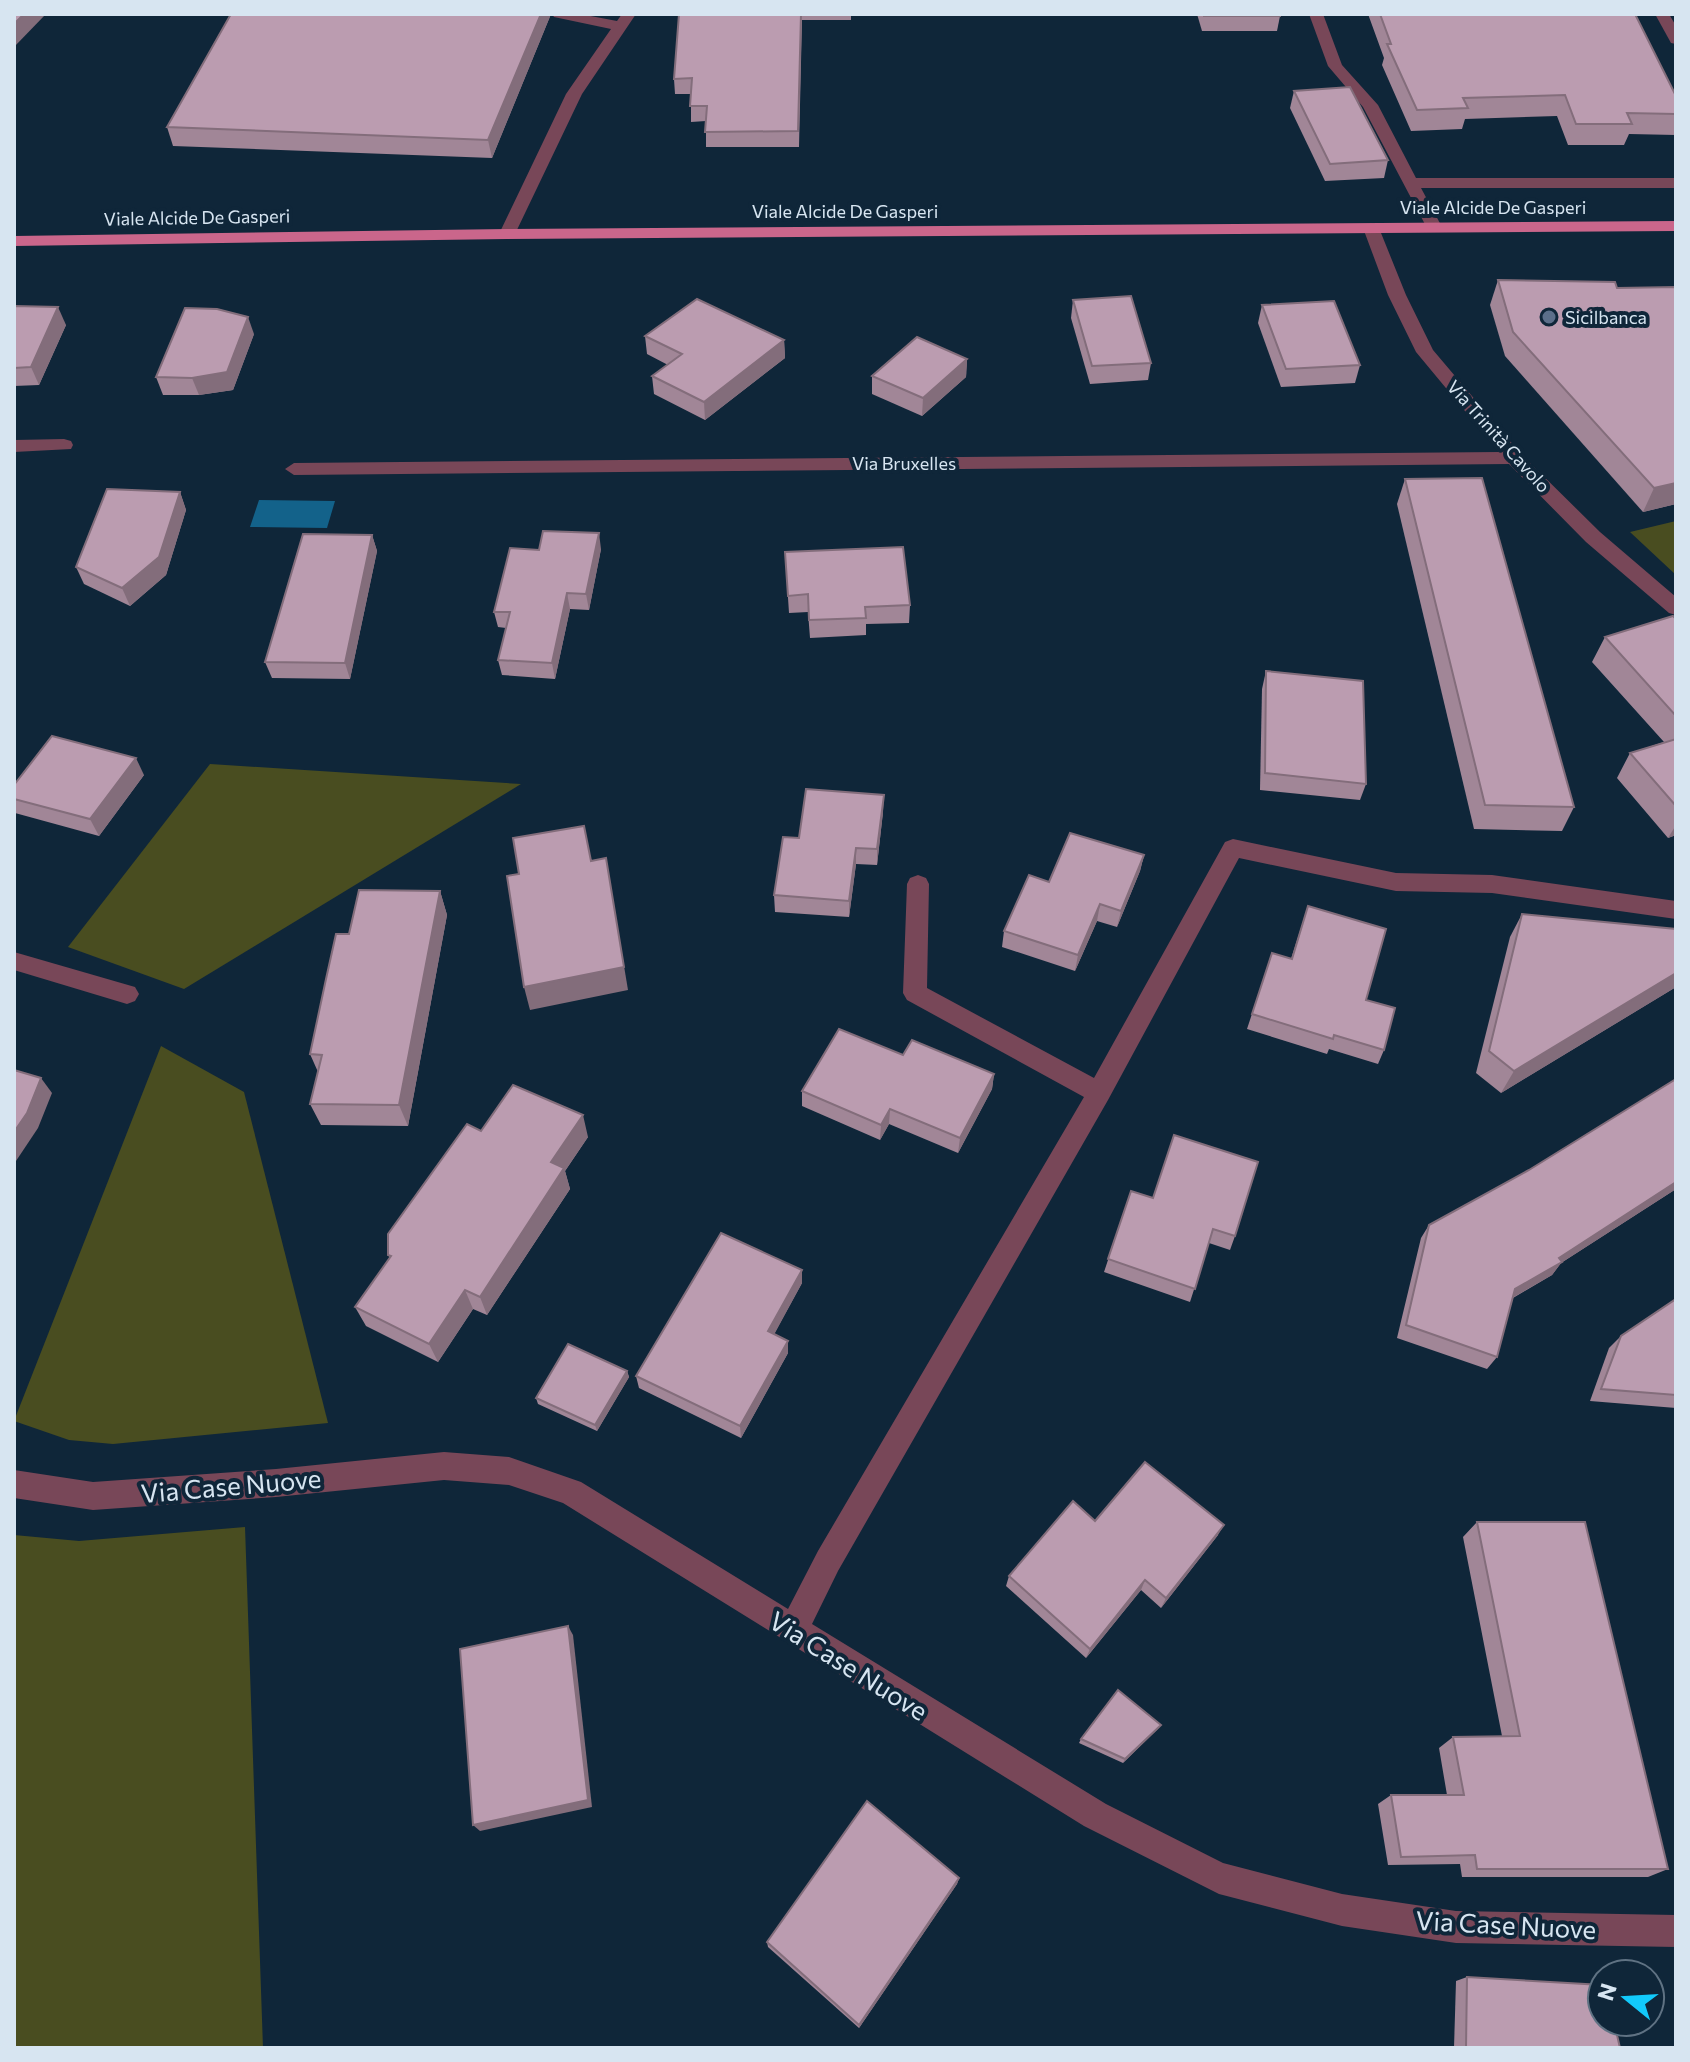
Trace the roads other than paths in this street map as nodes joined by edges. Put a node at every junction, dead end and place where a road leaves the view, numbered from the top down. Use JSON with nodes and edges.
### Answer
{"nodes":[{"id":1,"x":559,"y":14,"type":"edge"},
{"id":2,"x":1316,"y":14,"type":"edge"},
{"id":3,"x":1662,"y":14,"type":"edge"},
{"id":4,"x":624,"y":20,"type":"edge"},
{"id":5,"x":1676,"y":40,"type":"edge"},
{"id":6,"x":1410,"y":183,"type":"junction"},
{"id":7,"x":1676,"y":183,"type":"edge"},
{"id":8,"x":1676,"y":226,"type":"edge"},
{"id":9,"x":1434,"y":227,"type":"junction"},
{"id":10,"x":1371,"y":228,"type":"junction"},
{"id":11,"x":507,"y":234,"type":"junction"},
{"id":12,"x":14,"y":241,"type":"edge"},
{"id":13,"x":64,"y":445,"type":"dead end"},
{"id":14,"x":14,"y":446,"type":"edge"},
{"id":15,"x":1514,"y":458,"type":"junction"},
{"id":16,"x":294,"y":469,"type":"dead end"},
{"id":17,"x":1676,"y":608,"type":"edge"},
{"id":18,"x":918,"y":884,"type":"dead end"},
{"id":19,"x":1676,"y":910,"type":"edge"},
{"id":20,"x":14,"y":961,"type":"edge"},
{"id":21,"x":127,"y":994,"type":"dead end"},
{"id":22,"x":1099,"y":1093,"type":"junction"},
{"id":23,"x":14,"y":1484,"type":"edge"},
{"id":24,"x":793,"y":1631,"type":"junction"},
{"id":25,"x":1676,"y":1931,"type":"edge"}],
"edges":[{"from":1,"to":4,"type":"street"},
{"from":2,"to":6,"type":"street"},
{"from":3,"to":5,"type":"street"},
{"from":4,"to":11,"type":"street"},
{"from":6,"to":7,"type":"street"},
{"from":6,"to":9,"type":"street"},
{"from":8,"to":9,"type":"main road","name":"Viale Alcide De Gasperi"},
{"from":9,"to":10,"type":"main road","name":"Viale Alcide De Gasperi"},
{"from":10,"to":11,"type":"main road","name":"Viale Alcide De Gasperi"},
{"from":10,"to":15,"type":"street","name":"Via Trinità Cavolo"},
{"from":11,"to":12,"type":"main road","name":"Viale Alcide De Gasperi"},
{"from":13,"to":14,"type":"street"},
{"from":15,"to":16,"type":"street","name":"Via Bruxelles"},
{"from":15,"to":17,"type":"street","name":"Via Trinità Cavolo"},
{"from":18,"to":22,"type":"street"},
{"from":19,"to":22,"type":"street"},
{"from":20,"to":21,"type":"street"},
{"from":22,"to":24,"type":"street"},
{"from":23,"to":24,"type":"street","name":"Via Case Nuove"},
{"from":24,"to":25,"type":"street","name":"Via Case Nuove"}]}
